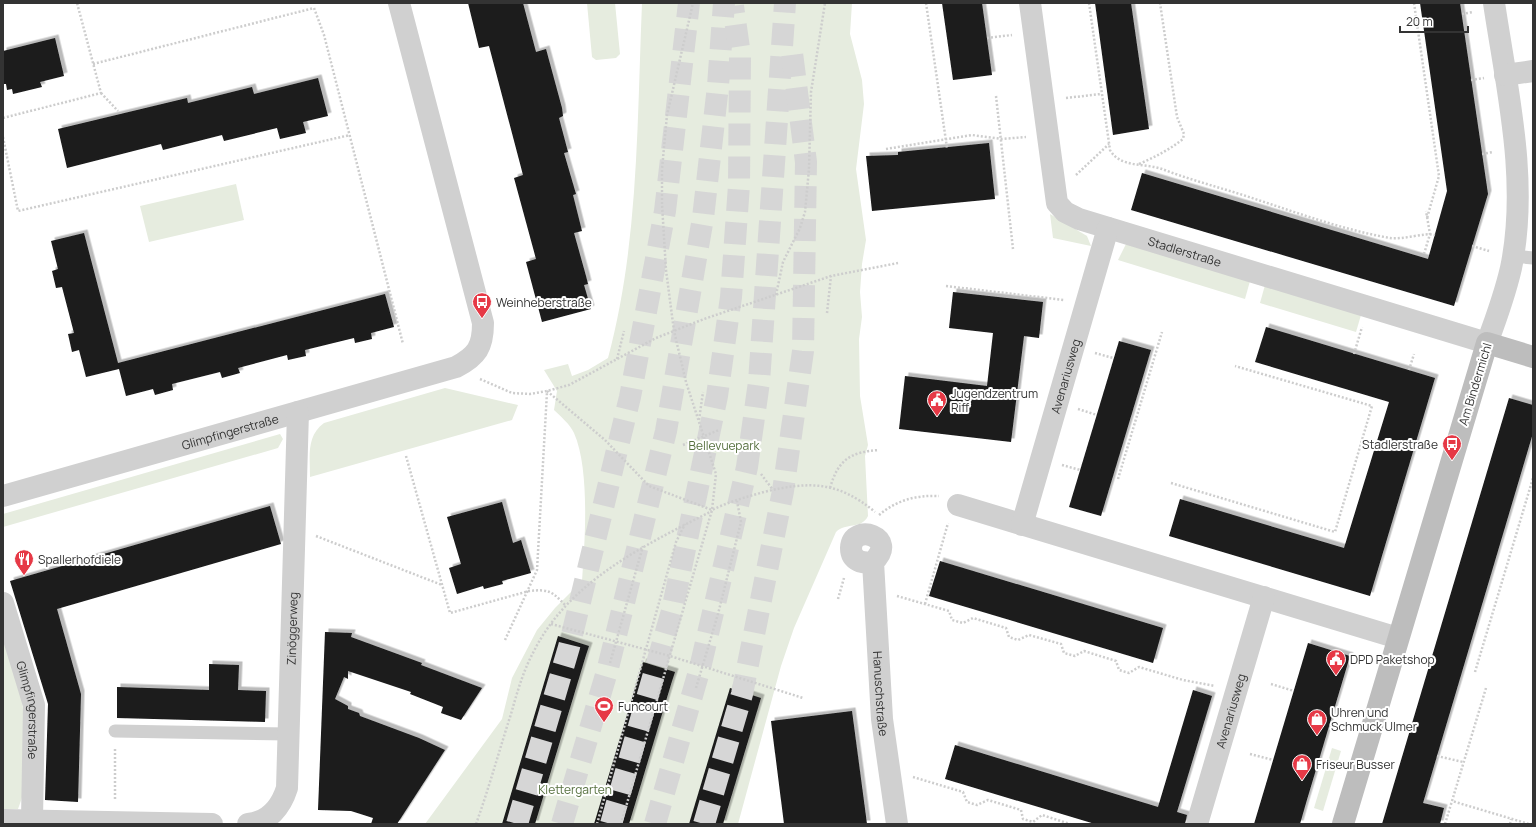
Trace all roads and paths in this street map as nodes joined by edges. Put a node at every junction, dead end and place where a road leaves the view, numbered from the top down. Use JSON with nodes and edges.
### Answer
{"nodes":[{"id":1,"x":78,"y":3,"type":"edge"},
{"id":2,"x":399,"y":3,"type":"edge"},
{"id":3,"x":693,"y":3,"type":"edge"},
{"id":4,"x":825,"y":3,"type":"edge"},
{"id":5,"x":926,"y":3,"type":"edge"},
{"id":6,"x":1030,"y":3,"type":"edge"},
{"id":7,"x":1088,"y":3,"type":"edge"},
{"id":8,"x":1160,"y":3,"type":"edge"},
{"id":9,"x":1414,"y":3,"type":"edge"},
{"id":10,"x":1485,"y":7,"type":"edge"},
{"id":11,"x":1462,"y":14,"type":"dead end"},
{"id":12,"x":1015,"y":34,"type":"dead end"},
{"id":13,"x":987,"y":38,"type":"dead end"},
{"id":14,"x":93,"y":64,"type":"junction"},
{"id":15,"x":1533,"y":71,"type":"edge"},
{"id":16,"x":1495,"y":76,"type":"junction"},
{"id":17,"x":1471,"y":80,"type":"dead end"},
{"id":18,"x":101,"y":93,"type":"junction"},
{"id":19,"x":1101,"y":94,"type":"junction"},
{"id":20,"x":996,"y":96,"type":"dead end"},
{"id":21,"x":1064,"y":99,"type":"dead end"},
{"id":22,"x":118,"y":111,"type":"dead end"},
{"id":23,"x":3,"y":118,"type":"edge"},
{"id":24,"x":350,"y":135,"type":"junction"},
{"id":25,"x":3,"y":136,"type":"edge"},
{"id":26,"x":1029,"y":137,"type":"dead end"},
{"id":27,"x":946,"y":138,"type":"junction"},
{"id":28,"x":1002,"y":139,"type":"junction"},
{"id":29,"x":1109,"y":144,"type":"junction"},
{"id":30,"x":947,"y":148,"type":"dead end"},
{"id":31,"x":886,"y":149,"type":"dead end"},
{"id":32,"x":1495,"y":151,"type":"dead end"},
{"id":33,"x":1482,"y":154,"type":"dead end"},
{"id":34,"x":1139,"y":165,"type":"junction"},
{"id":35,"x":1074,"y":177,"type":"dead end"},
{"id":36,"x":1426,"y":211,"type":"dead end"},
{"id":37,"x":1427,"y":218,"type":"junction"},
{"id":38,"x":1108,"y":228,"type":"junction"},
{"id":39,"x":1430,"y":234,"type":"junction"},
{"id":40,"x":1434,"y":235,"type":"dead end"},
{"id":41,"x":1472,"y":246,"type":"dead end"},
{"id":42,"x":1014,"y":249,"type":"dead end"},
{"id":43,"x":1488,"y":251,"type":"dead end"},
{"id":44,"x":1424,"y":254,"type":"dead end"},
{"id":45,"x":1523,"y":257,"type":"edge"},
{"id":46,"x":898,"y":263,"type":"dead end"},
{"id":47,"x":831,"y":276,"type":"junction"},
{"id":48,"x":946,"y":286,"type":"dead end"},
{"id":49,"x":776,"y":295,"type":"junction"},
{"id":50,"x":1072,"y":301,"type":"dead end"},
{"id":51,"x":827,"y":313,"type":"dead end"},
{"id":52,"x":624,"y":331,"type":"dead end"},
{"id":53,"x":674,"y":331,"type":"junction"},
{"id":54,"x":1162,"y":332,"type":"dead end"},
{"id":55,"x":1488,"y":343,"type":"junction"},
{"id":56,"x":403,"y":344,"type":"dead end"},
{"id":57,"x":1094,"y":352,"type":"dead end"},
{"id":58,"x":1414,"y":354,"type":"dead end"},
{"id":59,"x":1113,"y":358,"type":"dead end"},
{"id":60,"x":1533,"y":358,"type":"edge"},
{"id":61,"x":617,"y":359,"type":"junction"},
{"id":62,"x":1235,"y":366,"type":"dead end"},
{"id":63,"x":456,"y":367,"type":"junction"},
{"id":64,"x":1409,"y":370,"type":"dead end"},
{"id":65,"x":547,"y":391,"type":"junction"},
{"id":66,"x":704,"y":392,"type":"dead end"},
{"id":67,"x":1077,"y":409,"type":"dead end"},
{"id":68,"x":298,"y":412,"type":"junction"},
{"id":69,"x":1097,"y":415,"type":"dead end"},
{"id":70,"x":699,"y":420,"type":"junction"},
{"id":71,"x":719,"y":430,"type":"dead end"},
{"id":72,"x":704,"y":436,"type":"junction"},
{"id":73,"x":682,"y":444,"type":"dead end"},
{"id":74,"x":879,"y":450,"type":"dead end"},
{"id":75,"x":406,"y":456,"type":"dead end"},
{"id":76,"x":1060,"y":464,"type":"dead end"},
{"id":77,"x":1080,"y":470,"type":"dead end"},
{"id":78,"x":761,"y":474,"type":"dead end"},
{"id":79,"x":1533,"y":478,"type":"edge"},
{"id":80,"x":1118,"y":479,"type":"dead end"},
{"id":81,"x":1171,"y":483,"type":"dead end"},
{"id":82,"x":830,"y":488,"type":"junction"},
{"id":83,"x":773,"y":490,"type":"junction"},
{"id":84,"x":3,"y":496,"type":"edge"},
{"id":85,"x":737,"y":500,"type":"junction"},
{"id":86,"x":712,"y":510,"type":"junction"},
{"id":87,"x":953,"y":512,"type":"junction"},
{"id":88,"x":878,"y":515,"type":"junction"},
{"id":89,"x":882,"y":519,"type":"dead end"},
{"id":90,"x":685,"y":524,"type":"junction"},
{"id":91,"x":1022,"y":524,"type":"junction"},
{"id":92,"x":295,"y":528,"type":"junction"},
{"id":93,"x":644,"y":545,"type":"junction"},
{"id":94,"x":873,"y":562,"type":"dead end"},
{"id":95,"x":442,"y":585,"type":"junction"},
{"id":96,"x":529,"y":591,"type":"junction"},
{"id":97,"x":891,"y":594,"type":"dead end"},
{"id":98,"x":1264,"y":598,"type":"junction"},
{"id":99,"x":3,"y":603,"type":"edge"},
{"id":100,"x":925,"y":604,"type":"junction"},
{"id":101,"x":566,"y":606,"type":"junction"},
{"id":102,"x":551,"y":624,"type":"junction"},
{"id":103,"x":1398,"y":638,"type":"junction"},
{"id":104,"x":506,"y":640,"type":"dead end"},
{"id":105,"x":615,"y":641,"type":"junction"},
{"id":106,"x":647,"y":650,"type":"junction"},
{"id":107,"x":670,"y":656,"type":"junction"},
{"id":108,"x":610,"y":663,"type":"dead end"},
{"id":109,"x":703,"y":667,"type":"junction"},
{"id":110,"x":1475,"y":672,"type":"dead end"},
{"id":111,"x":1271,"y":684,"type":"dead end"},
{"id":112,"x":696,"y":688,"type":"dead end"},
{"id":113,"x":1486,"y":688,"type":"dead end"},
{"id":114,"x":1237,"y":690,"type":"junction"},
{"id":115,"x":1294,"y":691,"type":"dead end"},
{"id":116,"x":804,"y":698,"type":"dead end"},
{"id":117,"x":115,"y":731,"type":"joint"},
{"id":118,"x":288,"y":734,"type":"junction"},
{"id":119,"x":1250,"y":754,"type":"dead end"},
{"id":120,"x":1437,"y":756,"type":"dead end"},
{"id":121,"x":1273,"y":760,"type":"dead end"},
{"id":122,"x":1463,"y":762,"type":"junction"},
{"id":123,"x":906,"y":775,"type":"dead end"},
{"id":124,"x":115,"y":794,"type":"dead end"},
{"id":125,"x":1452,"y":801,"type":"junction"},
{"id":126,"x":1511,"y":819,"type":"junction"},
{"id":127,"x":3,"y":820,"type":"edge"},
{"id":128,"x":32,"y":820,"type":"junction"},
{"id":129,"x":212,"y":824,"type":"edge"},
{"id":130,"x":248,"y":824,"type":"edge"},
{"id":131,"x":476,"y":824,"type":"edge"},
{"id":132,"x":597,"y":824,"type":"edge"},
{"id":133,"x":621,"y":824,"type":"edge"},
{"id":134,"x":897,"y":824,"type":"edge"},
{"id":135,"x":1070,"y":824,"type":"edge"},
{"id":136,"x":1197,"y":824,"type":"edge"},
{"id":137,"x":1343,"y":824,"type":"edge"},
{"id":138,"x":1445,"y":824,"type":"edge"},
{"id":139,"x":1510,"y":824,"type":"edge"},
{"id":140,"x":1529,"y":824,"type":"edge"}],
"edges":[{"from":1,"to":14,"type":"path"},
{"from":2,"to":63,"type":"street"},
{"from":3,"to":53,"type":"path"},
{"from":4,"to":49,"type":"path"},
{"from":5,"to":27,"type":"path"},
{"from":6,"to":38,"type":"street","name":"Stadlerstraße"},
{"from":7,"to":19,"type":"path"},
{"from":8,"to":34,"type":"path"},
{"from":9,"to":37,"type":"path"},
{"from":10,"to":11,"type":"path"},
{"from":10,"to":16,"type":"street","name":"Am Bindermichl"},
{"from":12,"to":13,"type":"path"},
{"from":14,"to":18,"type":"path"},
{"from":14,"to":24,"type":"path"},
{"from":15,"to":16,"type":"street"},
{"from":16,"to":17,"type":"path"},
{"from":16,"to":45,"type":"street","name":"Am Bindermichl"},
{"from":18,"to":22,"type":"path"},
{"from":18,"to":23,"type":"path"},
{"from":19,"to":21,"type":"path"},
{"from":19,"to":29,"type":"path"},
{"from":20,"to":28,"type":"path"},
{"from":24,"to":25,"type":"path"},
{"from":24,"to":56,"type":"path"},
{"from":26,"to":28,"type":"path"},
{"from":27,"to":28,"type":"path"},
{"from":27,"to":30,"type":"path"},
{"from":27,"to":31,"type":"path"},
{"from":28,"to":42,"type":"path"},
{"from":29,"to":34,"type":"path"},
{"from":29,"to":35,"type":"path"},
{"from":32,"to":33,"type":"path"},
{"from":34,"to":39,"type":"path"},
{"from":36,"to":37,"type":"path"},
{"from":37,"to":39,"type":"path"},
{"from":38,"to":55,"type":"street","name":"Stadlerstraße"},
{"from":38,"to":91,"type":"street","name":"Avenariusweg"},
{"from":39,"to":40,"type":"path"},
{"from":39,"to":44,"type":"path"},
{"from":41,"to":43,"type":"path"},
{"from":45,"to":55,"type":"street","name":"Am Bindermichl"},
{"from":46,"to":47,"type":"path"},
{"from":47,"to":49,"type":"path"},
{"from":47,"to":51,"type":"path"},
{"from":48,"to":50,"type":"path"},
{"from":49,"to":53,"type":"path"},
{"from":52,"to":61,"type":"path"},
{"from":53,"to":61,"type":"path"},
{"from":53,"to":70,"type":"path"},
{"from":54,"to":80,"type":"path"},
{"from":55,"to":60,"type":"main road","name":"Stadlerstraße"},
{"from":55,"to":103,"type":"main road","name":"Am Bindermichl"},
{"from":57,"to":59,"type":"path"},
{"from":58,"to":64,"type":"path"},
{"from":61,"to":65,"type":"path"},
{"from":62,"to":81,"type":"path"},
{"from":63,"to":65,"type":"path"},
{"from":63,"to":68,"type":"street","name":"Glimpfingerstraße"},
{"from":65,"to":86,"type":"path"},
{"from":65,"to":96,"type":"path"},
{"from":66,"to":70,"type":"path"},
{"from":67,"to":69,"type":"path"},
{"from":68,"to":84,"type":"street","name":"Glimpfingerstraße"},
{"from":68,"to":92,"type":"street","name":"Zinöggerweg"},
{"from":70,"to":72,"type":"path"},
{"from":71,"to":72,"type":"path"},
{"from":72,"to":73,"type":"path"},
{"from":72,"to":86,"type":"path"},
{"from":74,"to":82,"type":"path"},
{"from":75,"to":95,"type":"path"},
{"from":76,"to":77,"type":"path"},
{"from":78,"to":83,"type":"path"},
{"from":79,"to":110,"type":"path"},
{"from":82,"to":83,"type":"path"},
{"from":82,"to":88,"type":"path"},
{"from":83,"to":85,"type":"path"},
{"from":85,"to":86,"type":"path"},
{"from":85,"to":109,"type":"path"},
{"from":86,"to":90,"type":"path"},
{"from":86,"to":107,"type":"path"},
{"from":87,"to":88,"type":"path"},
{"from":87,"to":91,"type":"street"},
{"from":87,"to":100,"type":"path"},
{"from":88,"to":89,"type":"path"},
{"from":90,"to":93,"type":"path"},
{"from":90,"to":106,"type":"path"},
{"from":91,"to":98,"type":"street"},
{"from":92,"to":95,"type":"path"},
{"from":92,"to":118,"type":"street","name":"Zinöggerweg"},
{"from":93,"to":101,"type":"path"},
{"from":93,"to":105,"type":"path"},
{"from":94,"to":134,"type":"street","name":"Hanuschstraße"},
{"from":95,"to":96,"type":"path"},
{"from":96,"to":101,"type":"path"},
{"from":96,"to":104,"type":"path"},
{"from":97,"to":100,"type":"path"},
{"from":98,"to":103,"type":"street"},
{"from":98,"to":114,"type":"street","name":"Avenariusweg"},
{"from":99,"to":128,"type":"street","name":"Glimpfingerstraße"},
{"from":100,"to":114,"type":"path"},
{"from":101,"to":102,"type":"path"},
{"from":102,"to":105,"type":"path"},
{"from":102,"to":131,"type":"path"},
{"from":103,"to":137,"type":"main road","name":"Am Bindermichl"},
{"from":105,"to":106,"type":"path"},
{"from":105,"to":108,"type":"path"},
{"from":106,"to":107,"type":"path"},
{"from":106,"to":132,"type":"path"},
{"from":107,"to":109,"type":"path"},
{"from":107,"to":133,"type":"path"},
{"from":109,"to":112,"type":"path"},
{"from":109,"to":116,"type":"path"},
{"from":111,"to":115,"type":"path"},
{"from":113,"to":122,"type":"path"},
{"from":114,"to":136,"type":"street","name":"Avenariusweg"},
{"from":117,"to":118,"type":"lane"},
{"from":117,"to":124,"type":"path"},
{"from":118,"to":130,"type":"street","name":"Zinöggerweg"},
{"from":119,"to":121,"type":"path"},
{"from":120,"to":122,"type":"path"},
{"from":122,"to":125,"type":"path"},
{"from":123,"to":135,"type":"path"},
{"from":125,"to":126,"type":"path"},
{"from":125,"to":138,"type":"path"},
{"from":126,"to":139,"type":"path"},
{"from":126,"to":140,"type":"path"},
{"from":127,"to":128,"type":"street"},
{"from":128,"to":129,"type":"street"}]}
